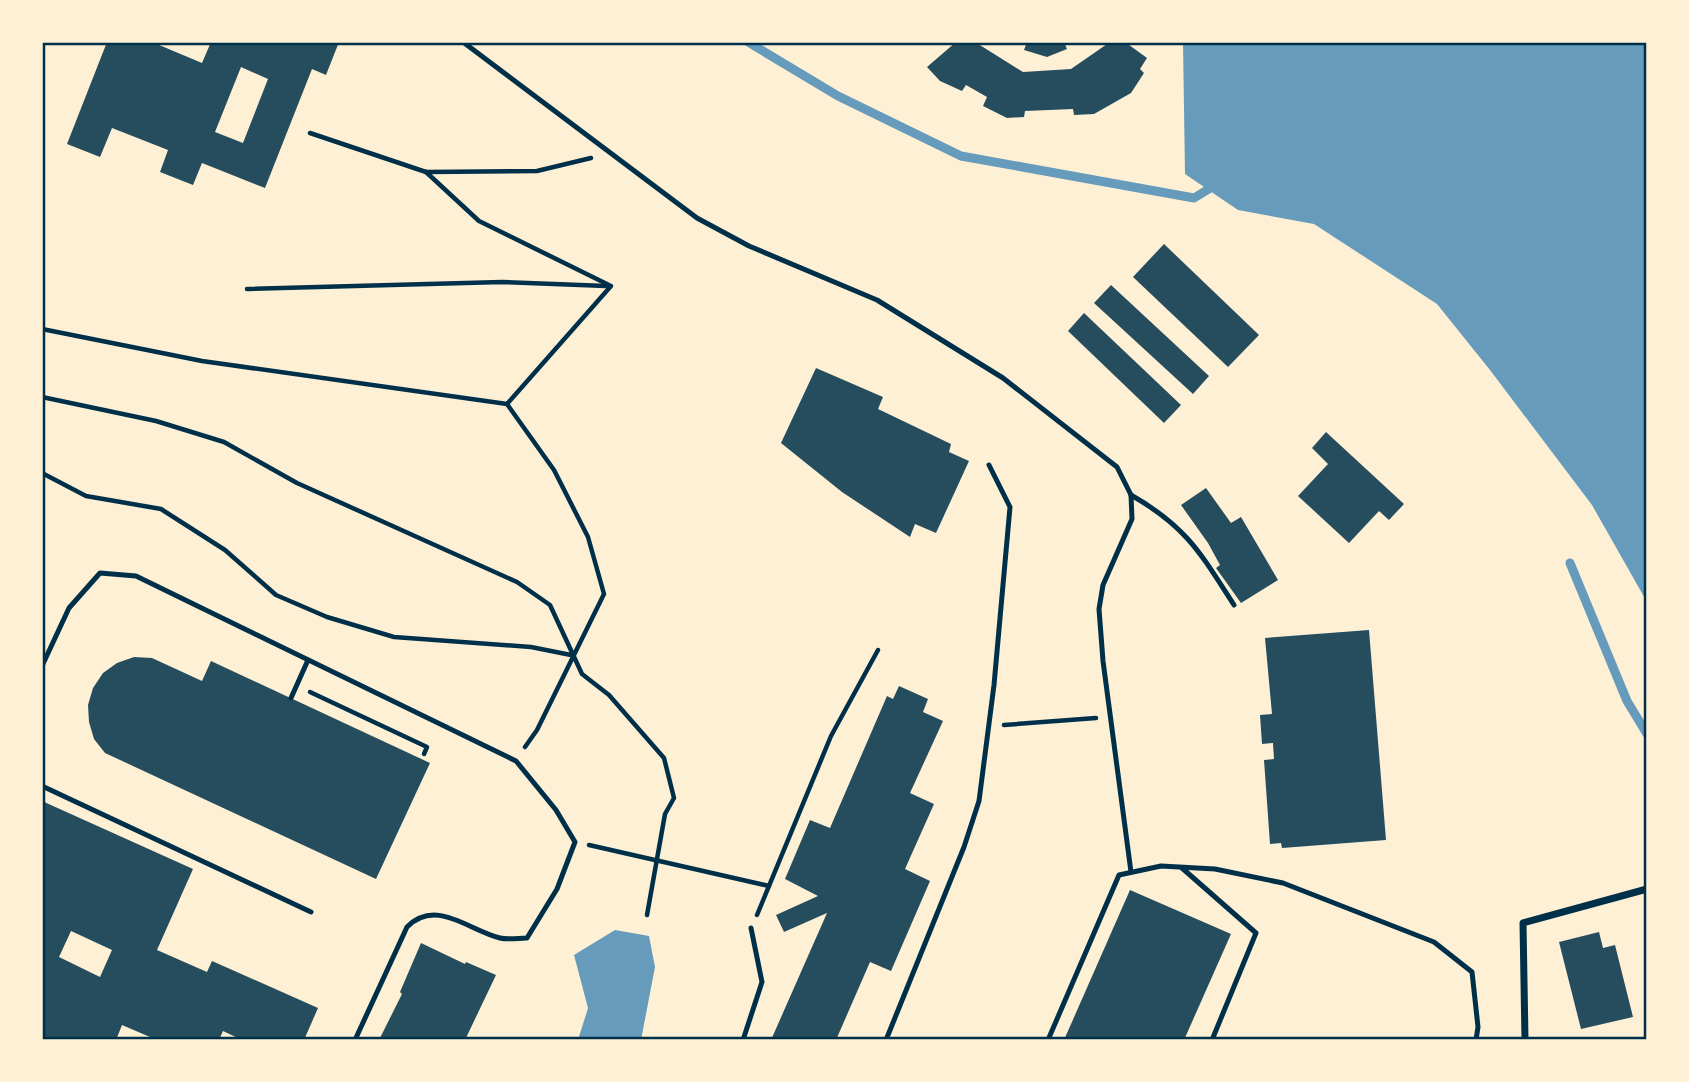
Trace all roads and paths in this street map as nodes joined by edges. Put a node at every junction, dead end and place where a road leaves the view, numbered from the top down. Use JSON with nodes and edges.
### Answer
{"nodes":[{"id":1,"x":463,"y":42,"type":"edge"},
{"id":2,"x":310,"y":133,"type":"dead end"},
{"id":3,"x":609,"y":154,"type":"junction"},
{"id":4,"x":426,"y":172,"type":"junction"},
{"id":5,"x":611,"y":286,"type":"junction"},
{"id":6,"x":247,"y":289,"type":"dead end"},
{"id":7,"x":42,"y":329,"type":"edge"},
{"id":8,"x":42,"y":397,"type":"edge"},
{"id":9,"x":507,"y":404,"type":"junction"},
{"id":10,"x":989,"y":465,"type":"dead end"},
{"id":11,"x":42,"y":473,"type":"edge"},
{"id":12,"x":1131,"y":495,"type":"junction"},
{"id":13,"x":1234,"y":605,"type":"dead end"},
{"id":14,"x":878,"y":650,"type":"dead end"},
{"id":15,"x":572,"y":655,"type":"junction"},
{"id":16,"x":309,"y":660,"type":"junction"},
{"id":17,"x":42,"y":666,"type":"edge"},
{"id":18,"x":296,"y":686,"type":"junction"},
{"id":19,"x":291,"y":698,"type":"dead end"},
{"id":20,"x":1110,"y":717,"type":"junction"},
{"id":21,"x":989,"y":726,"type":"junction"},
{"id":22,"x":424,"y":754,"type":"dead end"},
{"id":23,"x":516,"y":761,"type":"junction"},
{"id":24,"x":42,"y":786,"type":"edge"},
{"id":25,"x":605,"y":848,"type":"dead end"},
{"id":26,"x":658,"y":860,"type":"junction"},
{"id":27,"x":1180,"y":867,"type":"junction"},
{"id":28,"x":1131,"y":872,"type":"junction"},
{"id":29,"x":769,"y":886,"type":"junction"},
{"id":30,"x":1647,"y":889,"type":"edge"},
{"id":31,"x":311,"y":912,"type":"dead end"},
{"id":32,"x":647,"y":915,"type":"dead end"},
{"id":33,"x":751,"y":928,"type":"joint"},
{"id":34,"x":355,"y":1040,"type":"edge"},
{"id":35,"x":743,"y":1040,"type":"edge"},
{"id":36,"x":886,"y":1040,"type":"edge"},
{"id":37,"x":1048,"y":1040,"type":"edge"},
{"id":38,"x":1212,"y":1040,"type":"edge"},
{"id":39,"x":1475,"y":1040,"type":"edge"},
{"id":40,"x":1525,"y":1040,"type":"edge"}],
"edges":[{"from":1,"to":3,"type":"lane"},
{"from":2,"to":4,"type":"path"},
{"from":3,"to":4,"type":"path"},
{"from":3,"to":12,"type":"lane"},
{"from":4,"to":5,"type":"path"},
{"from":5,"to":6,"type":"path"},
{"from":5,"to":9,"type":"path"},
{"from":7,"to":9,"type":"path"},
{"from":8,"to":15,"type":"path"},
{"from":9,"to":15,"type":"path"},
{"from":10,"to":21,"type":"lane"},
{"from":11,"to":15,"type":"path"},
{"from":12,"to":13,"type":"lane"},
{"from":12,"to":20,"type":"lane"},
{"from":14,"to":29,"type":"path"},
{"from":15,"to":23,"type":"path"},
{"from":15,"to":26,"type":"path"},
{"from":16,"to":17,"type":"lane"},
{"from":16,"to":18,"type":"lane"},
{"from":16,"to":23,"type":"lane"},
{"from":18,"to":19,"type":"lane"},
{"from":18,"to":22,"type":"path"},
{"from":20,"to":21,"type":"path"},
{"from":20,"to":28,"type":"lane"},
{"from":21,"to":36,"type":"lane"},
{"from":23,"to":34,"type":"lane"},
{"from":24,"to":31,"type":"lane"},
{"from":25,"to":26,"type":"path"},
{"from":26,"to":29,"type":"path"},
{"from":26,"to":32,"type":"path"},
{"from":27,"to":28,"type":"lane"},
{"from":27,"to":38,"type":"lane"},
{"from":27,"to":39,"type":"lane"},
{"from":28,"to":37,"type":"lane"},
{"from":29,"to":33,"type":"path"},
{"from":30,"to":40,"type":"street"},
{"from":33,"to":35,"type":"lane"}]}
